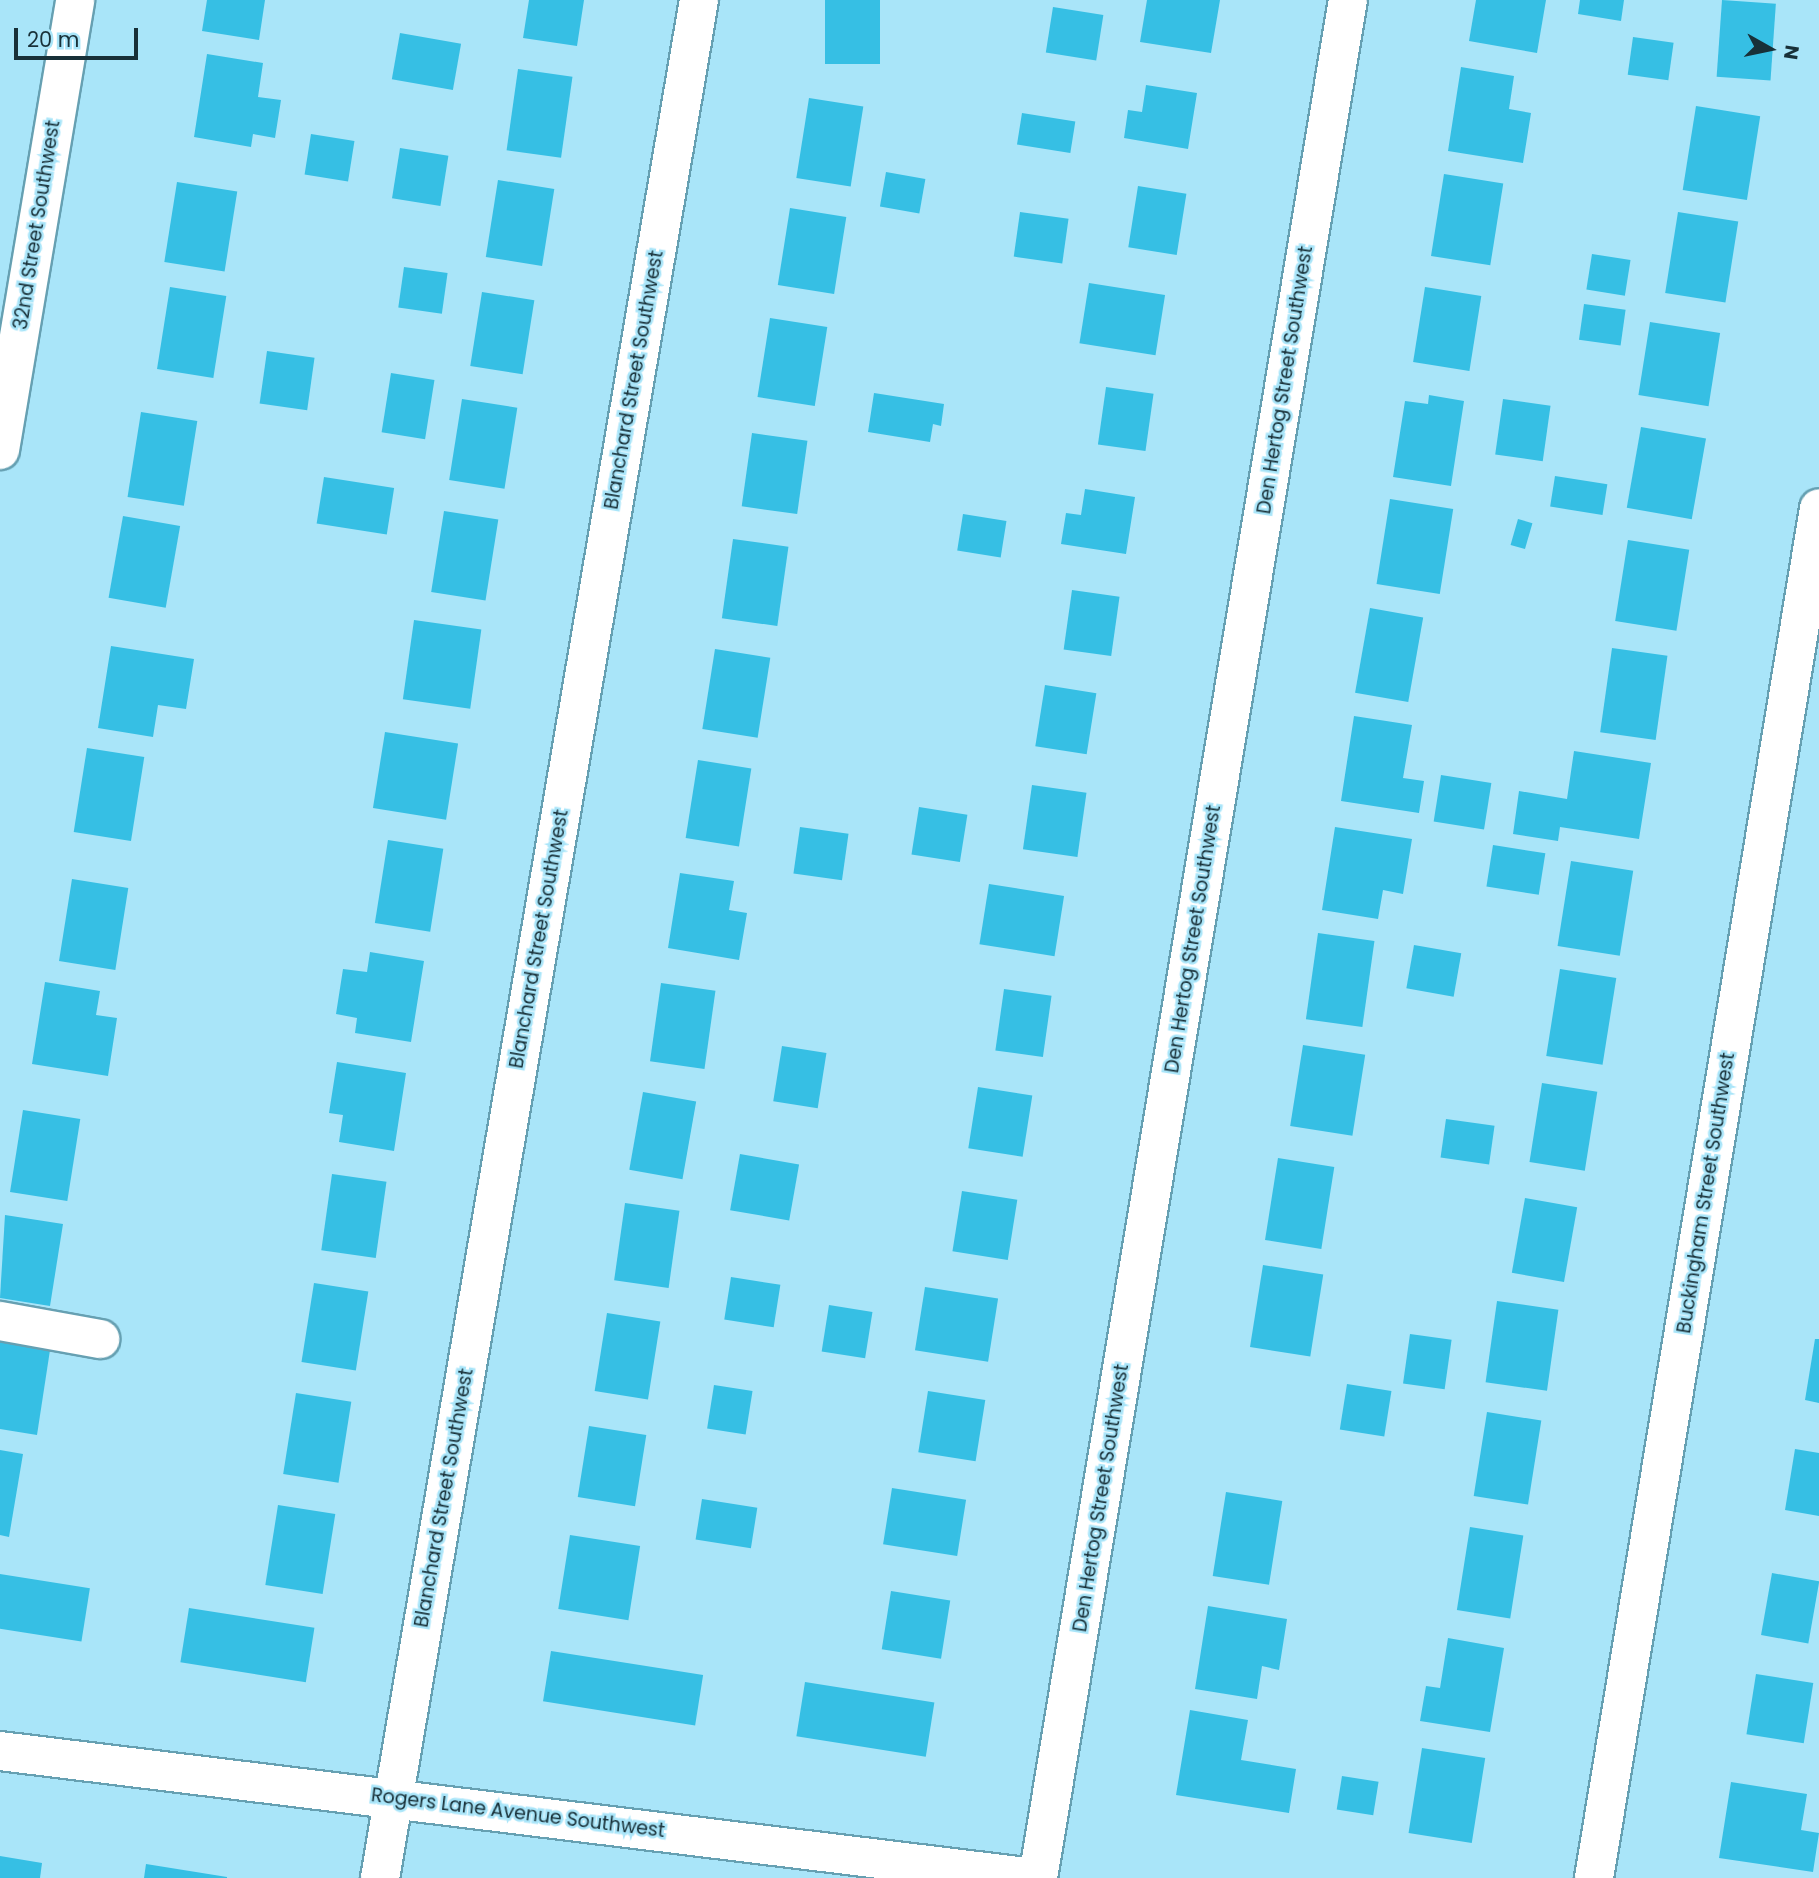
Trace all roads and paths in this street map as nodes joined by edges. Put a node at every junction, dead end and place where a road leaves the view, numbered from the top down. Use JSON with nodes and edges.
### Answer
{"nodes":[{"id":1,"x":75,"y":0,"type":"edge"},
{"id":2,"x":699,"y":0,"type":"edge"},
{"id":3,"x":1348,"y":0,"type":"edge"},
{"id":4,"x":0,"y":450,"type":"edge"},
{"id":5,"x":1819,"y":508,"type":"edge"},
{"id":6,"x":0,"y":1321,"type":"edge"},
{"id":7,"x":100,"y":1339,"type":"dead end"},
{"id":8,"x":0,"y":1751,"type":"edge"},
{"id":9,"x":393,"y":1797,"type":"junction"},
{"id":10,"x":380,"y":1878,"type":"edge"},
{"id":11,"x":1036,"y":1878,"type":"edge"},
{"id":12,"x":1594,"y":1878,"type":"edge"}],
"edges":[{"from":1,"to":4,"type":"street","name":"32nd Street Southwest"},
{"from":2,"to":9,"type":"street","name":"Blanchard Street Southwest"},
{"from":3,"to":11,"type":"street","name":"Den Hertog Street Southwest"},
{"from":5,"to":12,"type":"street","name":"Buckingham Street Southwest"},
{"from":6,"to":7,"type":"street"},
{"from":8,"to":9,"type":"street","name":"Rogers Lane Avenue Southwest"},
{"from":9,"to":10,"type":"street","name":"Blanchard Street Southwest"},
{"from":9,"to":11,"type":"street","name":"Rogers Lane Avenue Southwest"}]}
